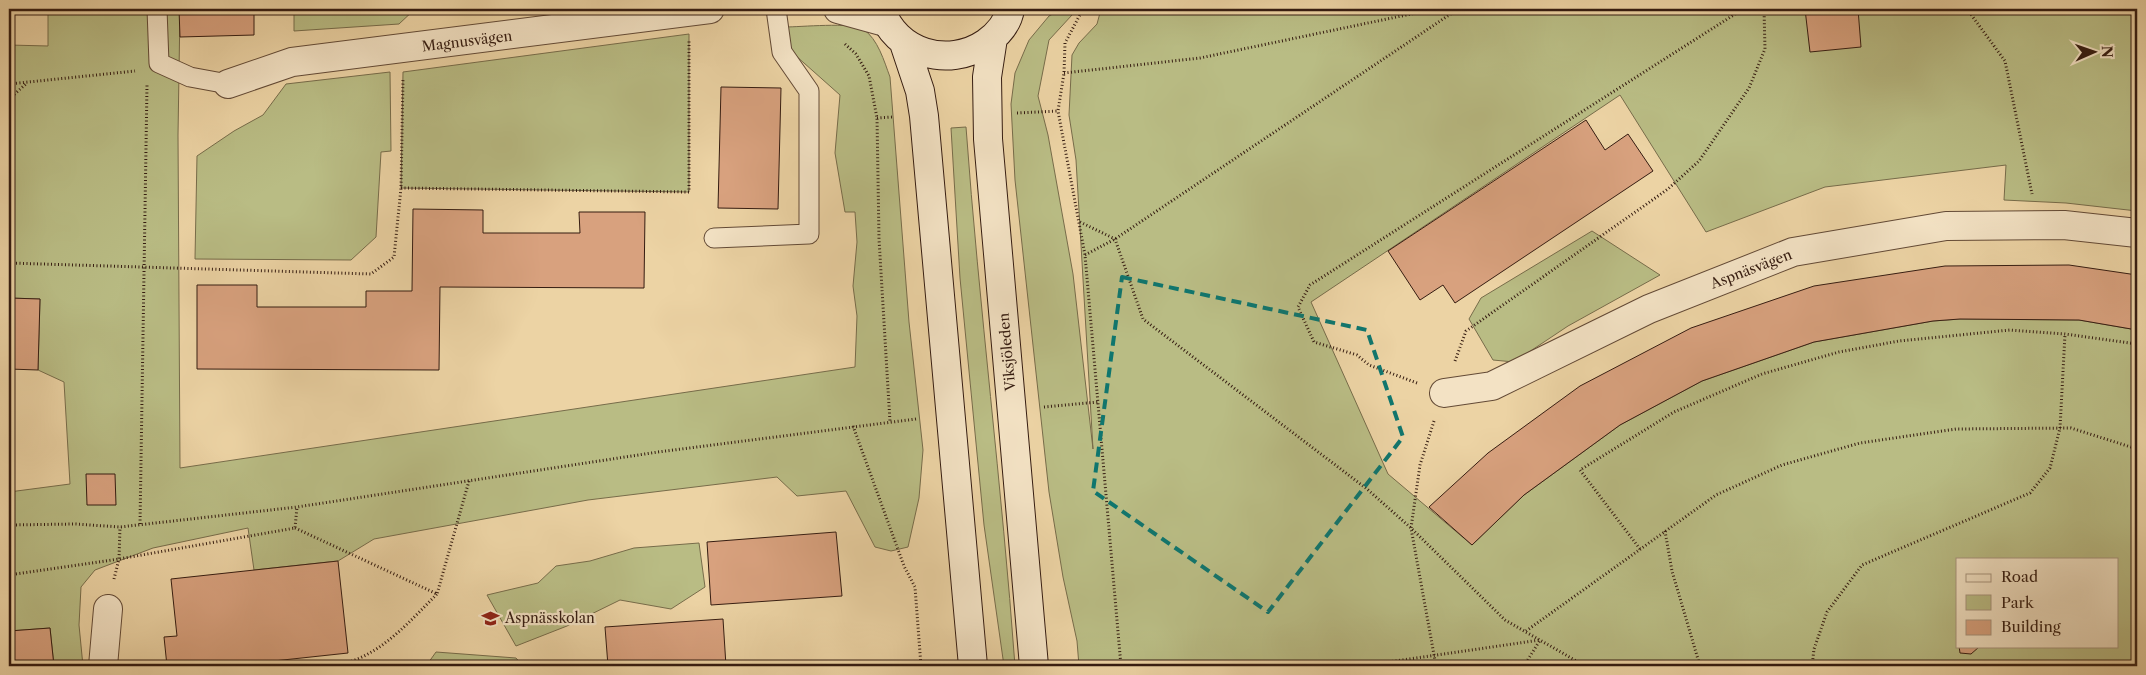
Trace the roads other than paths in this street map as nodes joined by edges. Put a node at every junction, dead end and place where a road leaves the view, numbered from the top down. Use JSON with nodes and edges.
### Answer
{"nodes":[{"id":1,"x":157,"y":9,"type":"edge"},
{"id":2,"x":776,"y":9,"type":"edge"},
{"id":3,"x":838,"y":9,"type":"edge"},
{"id":4,"x":700,"y":10,"type":"edge"},
{"id":5,"x":1014,"y":10,"type":"edge"},
{"id":6,"x":883,"y":16,"type":"edge"},
{"id":7,"x":993,"y":38,"type":"junction"},
{"id":8,"x":904,"y":43,"type":"junction"},
{"id":9,"x":228,"y":84,"type":"joint"},
{"id":10,"x":2137,"y":234,"type":"edge"},
{"id":11,"x":714,"y":238,"type":"dead end"},
{"id":12,"x":1444,"y":393,"type":"road end"},
{"id":13,"x":108,"y":610,"type":"road end"},
{"id":14,"x":103,"y":666,"type":"edge"},
{"id":15,"x":973,"y":666,"type":"edge"},
{"id":16,"x":1034,"y":666,"type":"edge"}],
"edges":[{"from":1,"to":9,"type":"lane"},
{"from":2,"to":11,"type":"lane"},
{"from":3,"to":6,"type":"main road"},
{"from":4,"to":9,"type":"main road","name":"Magnusvägen"},
{"from":5,"to":7,"type":"main road"},
{"from":6,"to":8,"type":"main road"},
{"from":7,"to":8,"type":"main road"},
{"from":7,"to":16,"type":"main road","name":"Viksjöleden"},
{"from":8,"to":15,"type":"main road"},
{"from":10,"to":12,"type":"main road","name":"Aspnäsvägen"},
{"from":13,"to":14,"type":"main road"}]}
